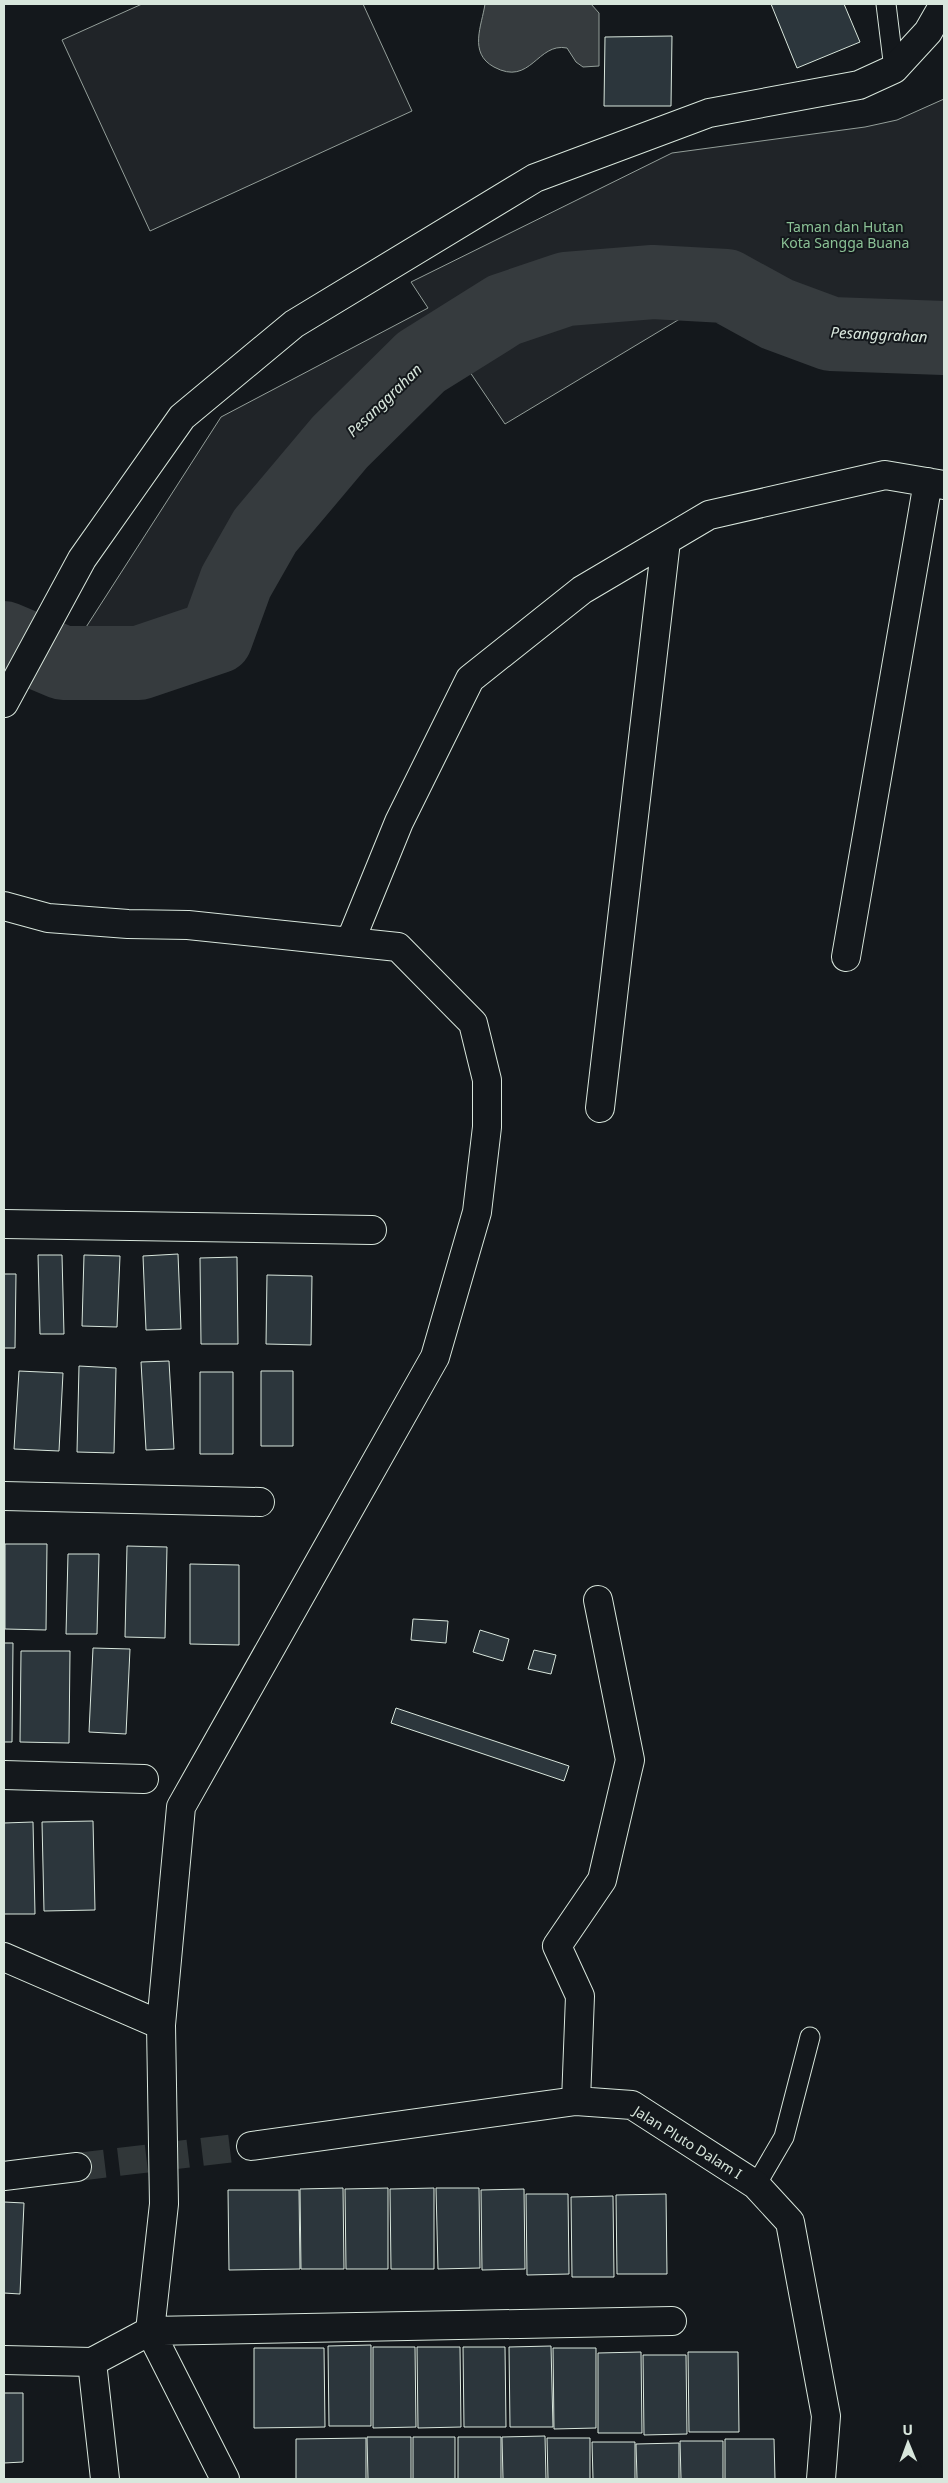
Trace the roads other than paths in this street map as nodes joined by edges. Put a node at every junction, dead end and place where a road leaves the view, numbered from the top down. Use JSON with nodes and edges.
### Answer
{"nodes":[{"id":1,"x":886,"y":4,"type":"edge"},
{"id":2,"x":944,"y":4,"type":"edge"},
{"id":3,"x":894,"y":69,"type":"junction"},
{"id":4,"x":936,"y":483,"type":"edge"},
{"id":5,"x":666,"y":541,"type":"junction"},
{"id":6,"x":4,"y":703,"type":"edge"},
{"id":7,"x":4,"y":906,"type":"edge"},
{"id":8,"x":350,"y":942,"type":"junction"},
{"id":9,"x":846,"y":957,"type":"dead end"},
{"id":10,"x":600,"y":1108,"type":"dead end"},
{"id":11,"x":4,"y":1224,"type":"edge"},
{"id":12,"x":372,"y":1230,"type":"dead end"},
{"id":13,"x":4,"y":1496,"type":"edge"},
{"id":14,"x":260,"y":1502,"type":"dead end"},
{"id":15,"x":598,"y":1600,"type":"dead end"},
{"id":16,"x":4,"y":1775,"type":"edge"},
{"id":17,"x":144,"y":1779,"type":"dead end"},
{"id":18,"x":4,"y":1957,"type":"edge"},
{"id":19,"x":161,"y":2025,"type":"junction"},
{"id":20,"x":810,"y":2037,"type":"dead end"},
{"id":21,"x":576,"y":2101,"type":"junction"},
{"id":22,"x":251,"y":2146,"type":"tunnel mouth"},
{"id":23,"x":77,"y":2167,"type":"tunnel mouth"},
{"id":24,"x":4,"y":2176,"type":"edge"},
{"id":25,"x":756,"y":2185,"type":"junction"},
{"id":26,"x":672,"y":2321,"type":"dead end"},
{"id":27,"x":150,"y":2331,"type":"junction"},
{"id":28,"x":4,"y":2360,"type":"edge"},
{"id":29,"x":92,"y":2362,"type":"junction"},
{"id":30,"x":106,"y":2479,"type":"edge"},
{"id":31,"x":225,"y":2479,"type":"edge"},
{"id":32,"x":821,"y":2479,"type":"edge"}],
"edges":[{"from":1,"to":3,"type":"lane"},
{"from":2,"to":3,"type":"street"},
{"from":3,"to":6,"type":"street"},
{"from":4,"to":5,"type":"street"},
{"from":4,"to":9,"type":"street"},
{"from":5,"to":8,"type":"street"},
{"from":5,"to":10,"type":"street"},
{"from":7,"to":8,"type":"street"},
{"from":8,"to":19,"type":"street"},
{"from":11,"to":12,"type":"street"},
{"from":13,"to":14,"type":"street"},
{"from":15,"to":21,"type":"street"},
{"from":16,"to":17,"type":"street"},
{"from":18,"to":19,"type":"street"},
{"from":19,"to":27,"type":"street"},
{"from":20,"to":25,"type":"lane"},
{"from":21,"to":22,"type":"street","name":"Jalan Pluto Dalam I"},
{"from":21,"to":25,"type":"street","name":"Jalan Pluto Dalam I"},
{"from":23,"to":24,"type":"street"},
{"from":25,"to":32,"type":"street","name":"Jalan Pluto Dalam I"},
{"from":26,"to":27,"type":"street"},
{"from":27,"to":29,"type":"street"},
{"from":27,"to":31,"type":"street"},
{"from":28,"to":29,"type":"street"},
{"from":29,"to":30,"type":"street"}]}
